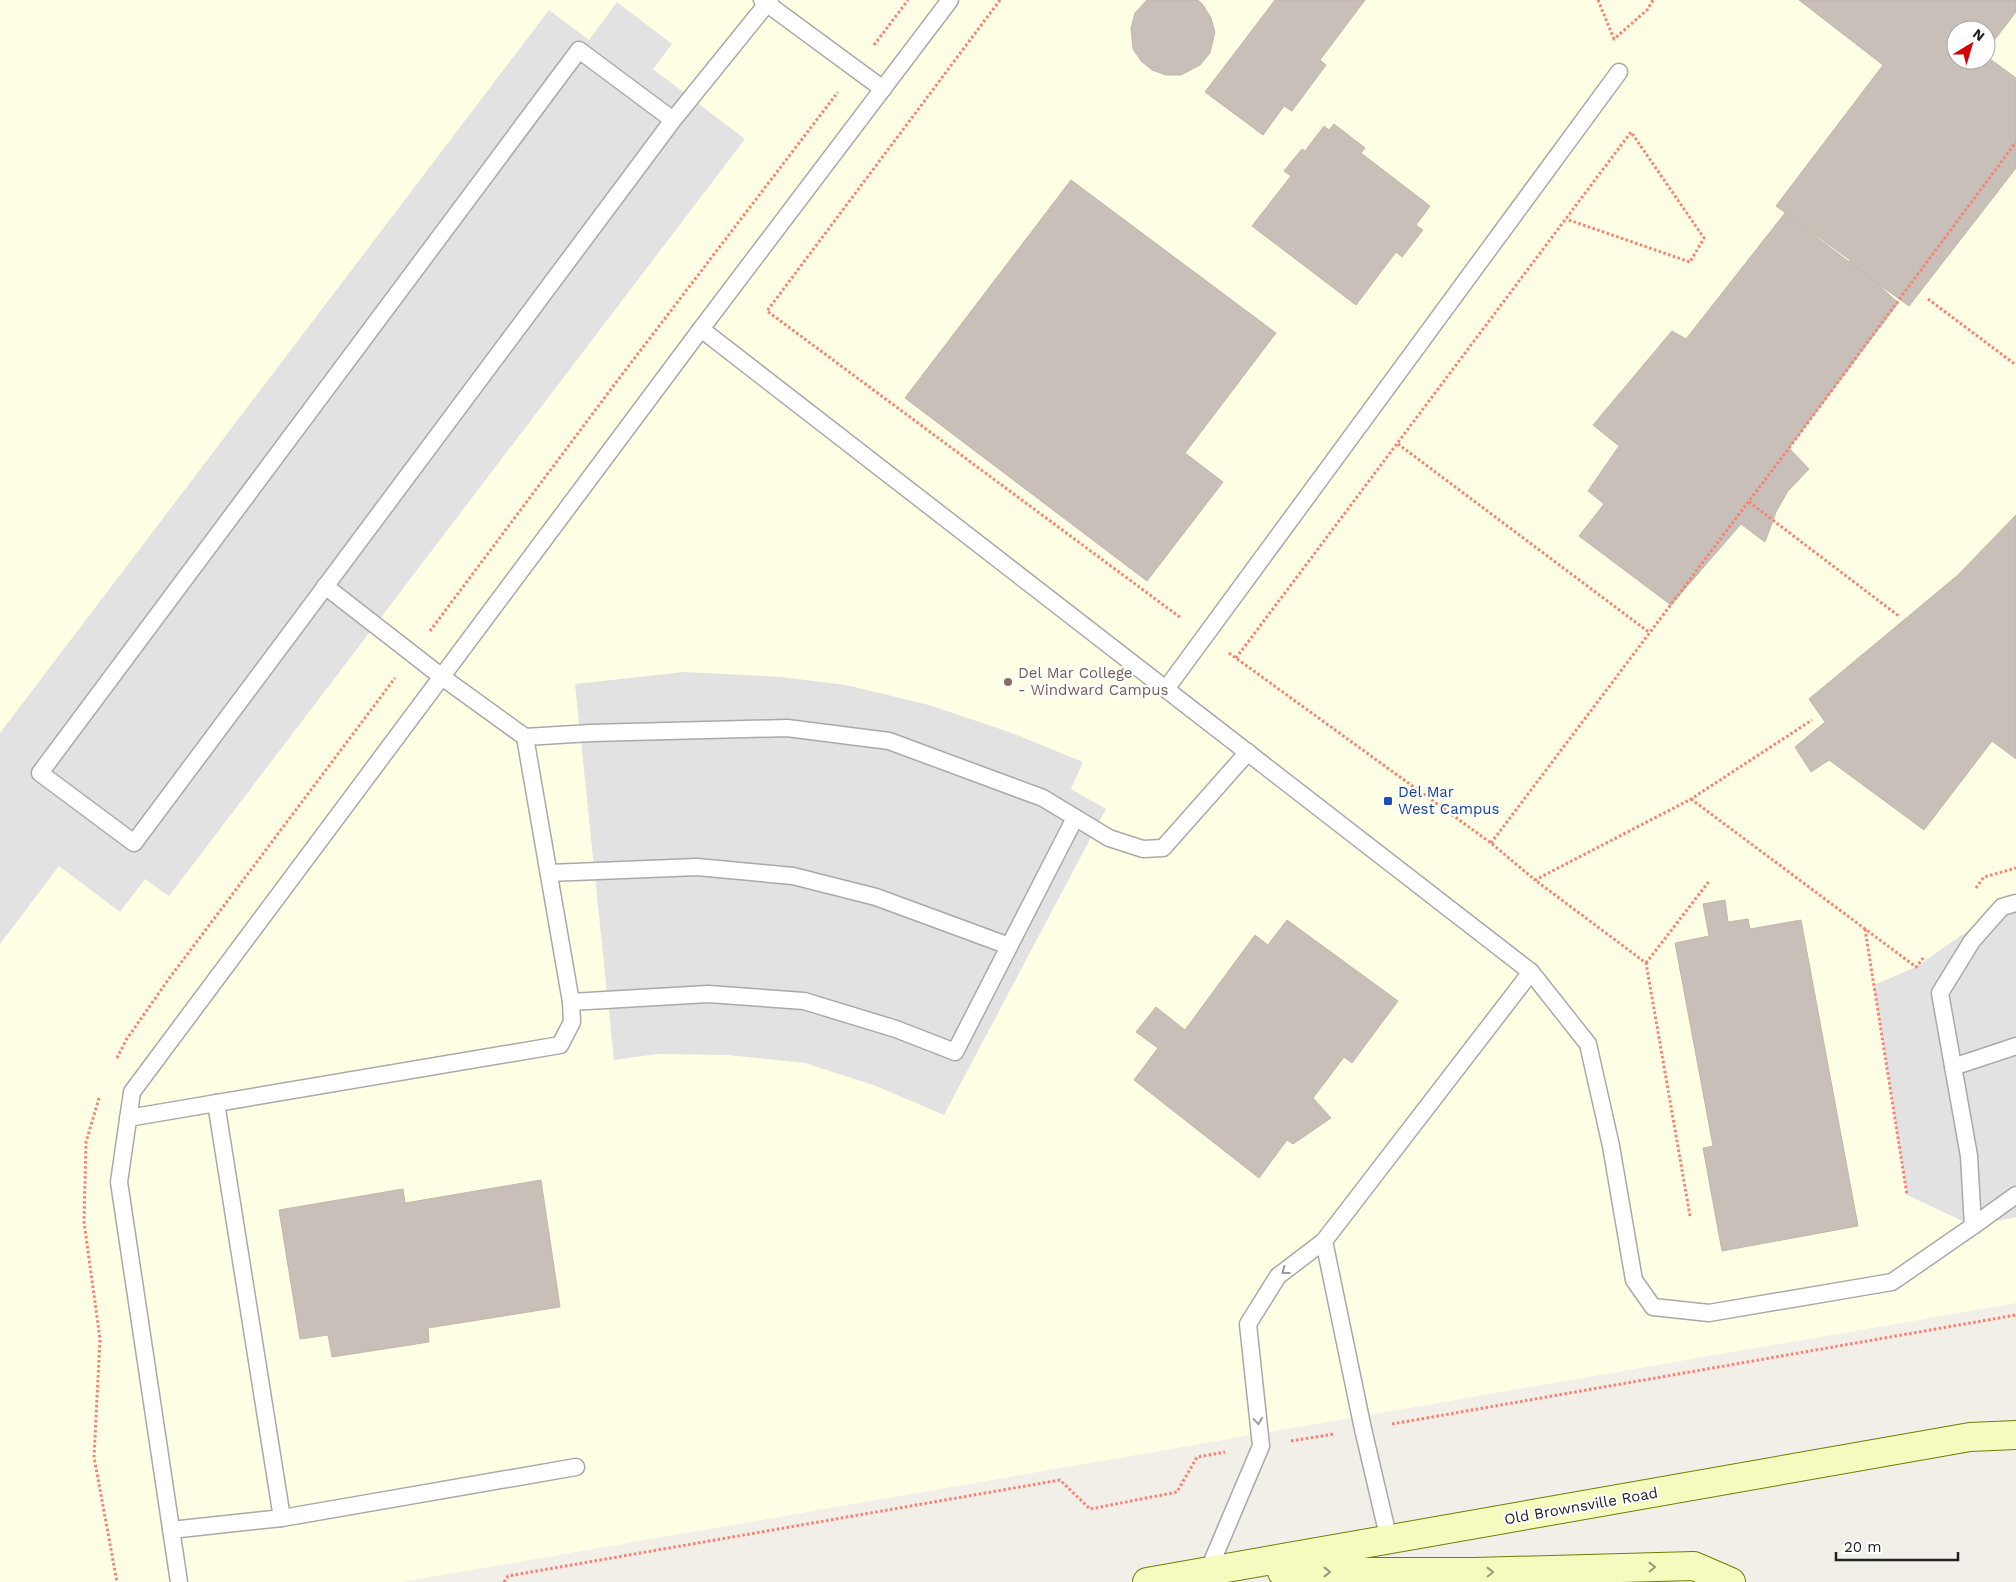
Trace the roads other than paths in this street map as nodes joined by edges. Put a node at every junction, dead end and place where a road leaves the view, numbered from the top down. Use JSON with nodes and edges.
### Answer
{"nodes":[{"id":1,"x":950,"y":0,"type":"edge"},
{"id":2,"x":766,"y":1,"type":"edge"},
{"id":3,"x":1619,"y":72,"type":"dead end"},
{"id":4,"x":883,"y":89,"type":"junction"},
{"id":5,"x":673,"y":120,"type":"junction"},
{"id":6,"x":701,"y":329,"type":"junction"},
{"id":7,"x":326,"y":586,"type":"junction"},
{"id":8,"x":442,"y":677,"type":"junction"},
{"id":9,"x":1166,"y":689,"type":"junction"},
{"id":10,"x":526,"y":737,"type":"junction"},
{"id":11,"x":1248,"y":752,"type":"junction"},
{"id":12,"x":1075,"y":818,"type":"junction"},
{"id":13,"x":549,"y":873,"type":"junction"},
{"id":14,"x":2016,"y":903,"type":"edge"},
{"id":15,"x":1009,"y":946,"type":"junction"},
{"id":16,"x":1531,"y":972,"type":"junction"},
{"id":17,"x":571,"y":1002,"type":"junction"},
{"id":18,"x":2016,"y":1046,"type":"edge"},
{"id":19,"x":1953,"y":1067,"type":"junction"},
{"id":20,"x":216,"y":1103,"type":"junction"},
{"id":21,"x":128,"y":1118,"type":"junction"},
{"id":22,"x":2016,"y":1195,"type":"edge"},
{"id":23,"x":1973,"y":1226,"type":"junction"},
{"id":24,"x":1324,"y":1241,"type":"junction"},
{"id":25,"x":2016,"y":1420,"type":"edge"},
{"id":26,"x":2016,"y":1435,"type":"edge"},
{"id":27,"x":1970,"y":1437,"type":"junction"},
{"id":28,"x":576,"y":1467,"type":"dead end"},
{"id":29,"x":282,"y":1518,"type":"junction"},
{"id":30,"x":171,"y":1530,"type":"junction"},
{"id":31,"x":1389,"y":1540,"type":"junction"},
{"id":32,"x":1208,"y":1572,"type":"junction"},
{"id":33,"x":179,"y":1582,"type":"edge"},
{"id":34,"x":1147,"y":1582,"type":"edge"},
{"id":35,"x":1731,"y":1582,"type":"edge"}],
"edges":[{"from":1,"to":4,"type":"lane"},
{"from":2,"to":4,"type":"lane"},
{"from":2,"to":5,"type":"lane"},
{"from":3,"to":9,"type":"lane"},
{"from":4,"to":6,"type":"lane"},
{"from":5,"to":7,"type":"lane"},
{"from":5,"to":7,"type":"lane"},
{"from":6,"to":8,"type":"lane"},
{"from":6,"to":9,"type":"lane"},
{"from":7,"to":8,"type":"lane"},
{"from":8,"to":10,"type":"lane"},
{"from":8,"to":21,"type":"lane"},
{"from":9,"to":11,"type":"lane"},
{"from":10,"to":12,"type":"lane"},
{"from":10,"to":13,"type":"lane"},
{"from":11,"to":12,"type":"lane"},
{"from":11,"to":16,"type":"lane"},
{"from":12,"to":15,"type":"lane"},
{"from":13,"to":15,"type":"lane"},
{"from":13,"to":17,"type":"lane"},
{"from":14,"to":19,"type":"lane"},
{"from":15,"to":17,"type":"lane"},
{"from":16,"to":23,"type":"lane"},
{"from":16,"to":24,"type":"lane"},
{"from":17,"to":20,"type":"lane"},
{"from":18,"to":19,"type":"lane"},
{"from":19,"to":23,"type":"lane"},
{"from":20,"to":21,"type":"lane"},
{"from":20,"to":29,"type":"lane"},
{"from":21,"to":30,"type":"lane"},
{"from":22,"to":23,"type":"lane"},
{"from":24,"to":31,"type":"lane"},
{"from":24,"to":32,"type":"lane","one_way":true},
{"from":25,"to":27,"type":"main road"},
{"from":26,"to":27,"type":"main road","name":"Old Brownsville Road"},
{"from":27,"to":31,"type":"main road","name":"Old Brownsville Road"},
{"from":28,"to":29,"type":"lane"},
{"from":29,"to":30,"type":"lane"},
{"from":30,"to":33,"type":"lane"},
{"from":31,"to":32,"type":"main road","name":"Old Brownsville Road"},
{"from":32,"to":34,"type":"main road","name":"Old Brownsville Road"},
{"from":32,"to":35,"type":"main road","one_way":true}]}
